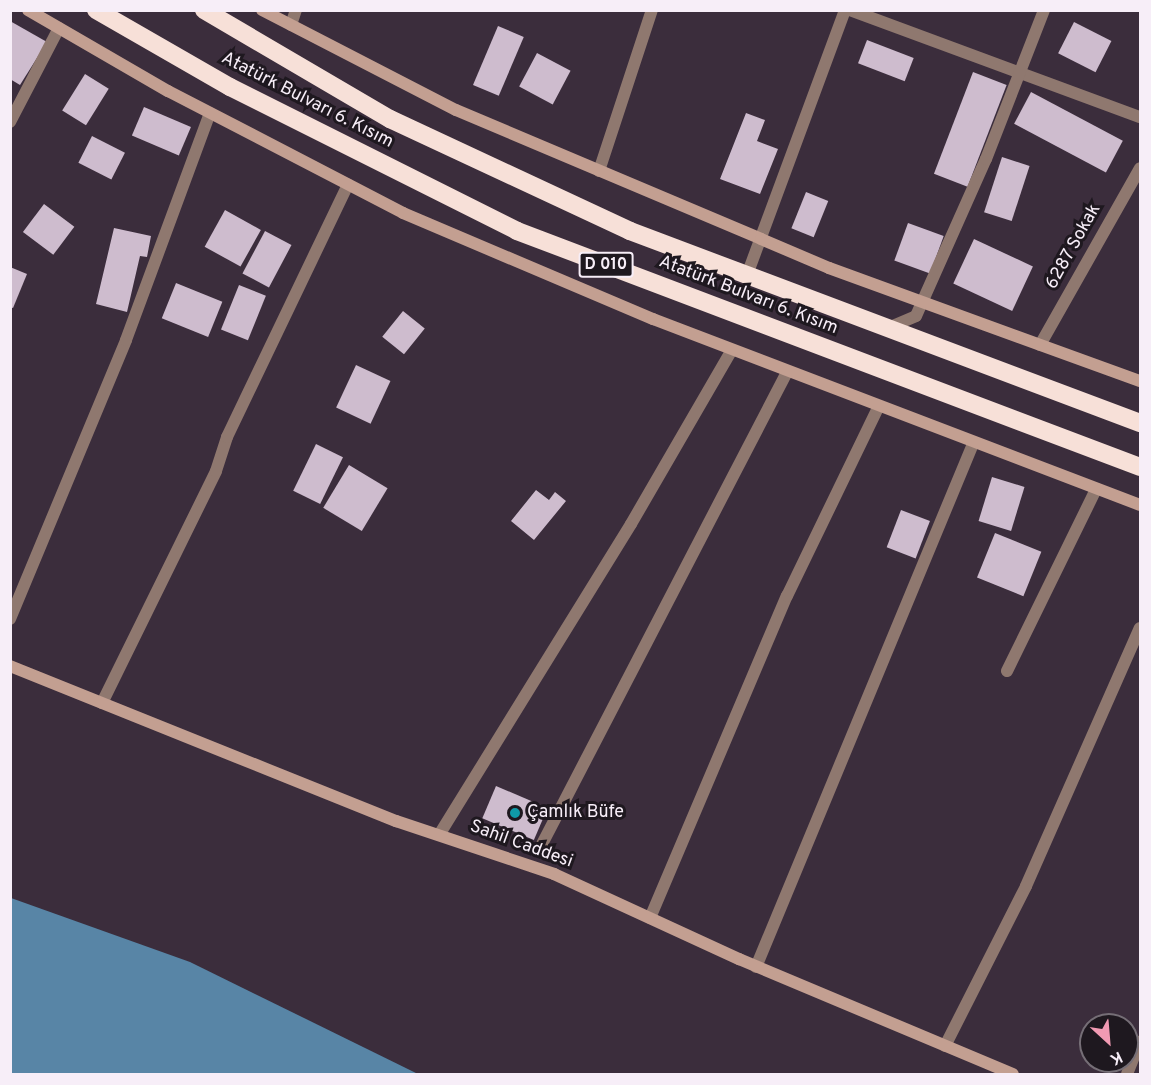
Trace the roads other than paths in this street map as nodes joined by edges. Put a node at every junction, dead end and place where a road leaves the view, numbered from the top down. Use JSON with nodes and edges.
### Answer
{"nodes":[{"id":1,"x":28,"y":10,"type":"edge"},
{"id":2,"x":96,"y":10,"type":"edge"},
{"id":3,"x":204,"y":10,"type":"edge"},
{"id":4,"x":262,"y":10,"type":"edge"},
{"id":5,"x":296,"y":10,"type":"edge"},
{"id":6,"x":652,"y":10,"type":"edge"},
{"id":7,"x":848,"y":10,"type":"edge"},
{"id":8,"x":1044,"y":10,"type":"edge"},
{"id":9,"x":291,"y":25,"type":"junction"},
{"id":10,"x":59,"y":28,"type":"junction"},
{"id":11,"x":1019,"y":74,"type":"junction"},
{"id":12,"x":210,"y":113,"type":"junction"},
{"id":13,"x":1140,"y":117,"type":"edge"},
{"id":14,"x":10,"y":122,"type":"edge"},
{"id":15,"x":1140,"y":168,"type":"edge"},
{"id":16,"x":599,"y":171,"type":"junction"},
{"id":17,"x":348,"y":184,"type":"junction"},
{"id":18,"x":761,"y":239,"type":"junction"},
{"id":19,"x":747,"y":274,"type":"junction"},
{"id":20,"x":923,"y":302,"type":"junction"},
{"id":21,"x":888,"y":328,"type":"junction"},
{"id":22,"x":1040,"y":345,"type":"junction"},
{"id":23,"x":732,"y":350,"type":"junction"},
{"id":24,"x":787,"y":372,"type":"junction"},
{"id":25,"x":1140,"y":381,"type":"edge"},
{"id":26,"x":879,"y":408,"type":"junction"},
{"id":27,"x":1140,"y":423,"type":"edge"},
{"id":28,"x":973,"y":444,"type":"junction"},
{"id":29,"x":1140,"y":467,"type":"edge"},
{"id":30,"x":1096,"y":489,"type":"junction"},
{"id":31,"x":1140,"y":505,"type":"edge"},
{"id":32,"x":10,"y":619,"type":"edge"},
{"id":33,"x":1140,"y":628,"type":"edge"},
{"id":34,"x":10,"y":666,"type":"edge"},
{"id":35,"x":1007,"y":671,"type":"dead end"},
{"id":36,"x":102,"y":703,"type":"junction"},
{"id":37,"x":439,"y":835,"type":"junction"},
{"id":38,"x":540,"y":848,"type":"dead end"},
{"id":39,"x":650,"y":918,"type":"junction"},
{"id":40,"x":756,"y":967,"type":"junction"},
{"id":41,"x":1140,"y":1042,"type":"edge"},
{"id":42,"x":945,"y":1046,"type":"junction"},
{"id":43,"x":1013,"y":1074,"type":"edge"},
{"id":44,"x":1127,"y":1074,"type":"edge"}],
"edges":[{"from":1,"to":10,"type":"street"},
{"from":2,"to":29,"type":"highway","name":"Atatürk Bulvarı 6. Kısım","number":"D 010"},
{"from":3,"to":19,"type":"highway","name":"Atatürk Bulvarı 6. Kısım","number":"D 010"},
{"from":4,"to":9,"type":"street"},
{"from":5,"to":9,"type":"street"},
{"from":6,"to":16,"type":"street"},
{"from":7,"to":11,"type":"street"},
{"from":7,"to":18,"type":"street"},
{"from":8,"to":11,"type":"street"},
{"from":9,"to":16,"type":"street"},
{"from":10,"to":12,"type":"street"},
{"from":10,"to":14,"type":"street"},
{"from":11,"to":13,"type":"street"},
{"from":11,"to":20,"type":"street"},
{"from":12,"to":17,"type":"street"},
{"from":12,"to":32,"type":"street"},
{"from":15,"to":22,"type":"street","name":"6287 Sokak"},
{"from":16,"to":18,"type":"street"},
{"from":17,"to":23,"type":"street"},
{"from":17,"to":36,"type":"street"},
{"from":18,"to":19,"type":"street"},
{"from":18,"to":20,"type":"street"},
{"from":19,"to":21,"type":"highway","name":"Atatürk Bulvarı 6. Kısım","number":"D 010"},
{"from":20,"to":21,"type":"street"},
{"from":20,"to":22,"type":"street"},
{"from":21,"to":27,"type":"highway","name":"Atatürk Bulvarı 6. Kısım","number":"D 010"},
{"from":22,"to":25,"type":"street"},
{"from":23,"to":24,"type":"street"},
{"from":23,"to":37,"type":"street"},
{"from":24,"to":26,"type":"street"},
{"from":24,"to":38,"type":"street"},
{"from":26,"to":28,"type":"street"},
{"from":26,"to":39,"type":"street"},
{"from":28,"to":30,"type":"street"},
{"from":28,"to":40,"type":"street"},
{"from":30,"to":31,"type":"street"},
{"from":30,"to":35,"type":"street"},
{"from":33,"to":42,"type":"street"},
{"from":34,"to":36,"type":"street","name":"Sahil Caddesi"},
{"from":36,"to":37,"type":"street","name":"Sahil Caddesi"},
{"from":37,"to":39,"type":"street","name":"Sahil Caddesi"},
{"from":39,"to":40,"type":"street","name":"Sahil Caddesi"},
{"from":40,"to":42,"type":"street","name":"Sahil Caddesi"},
{"from":41,"to":44,"type":"street"},
{"from":42,"to":43,"type":"street","name":"Sahil Caddesi"}]}
